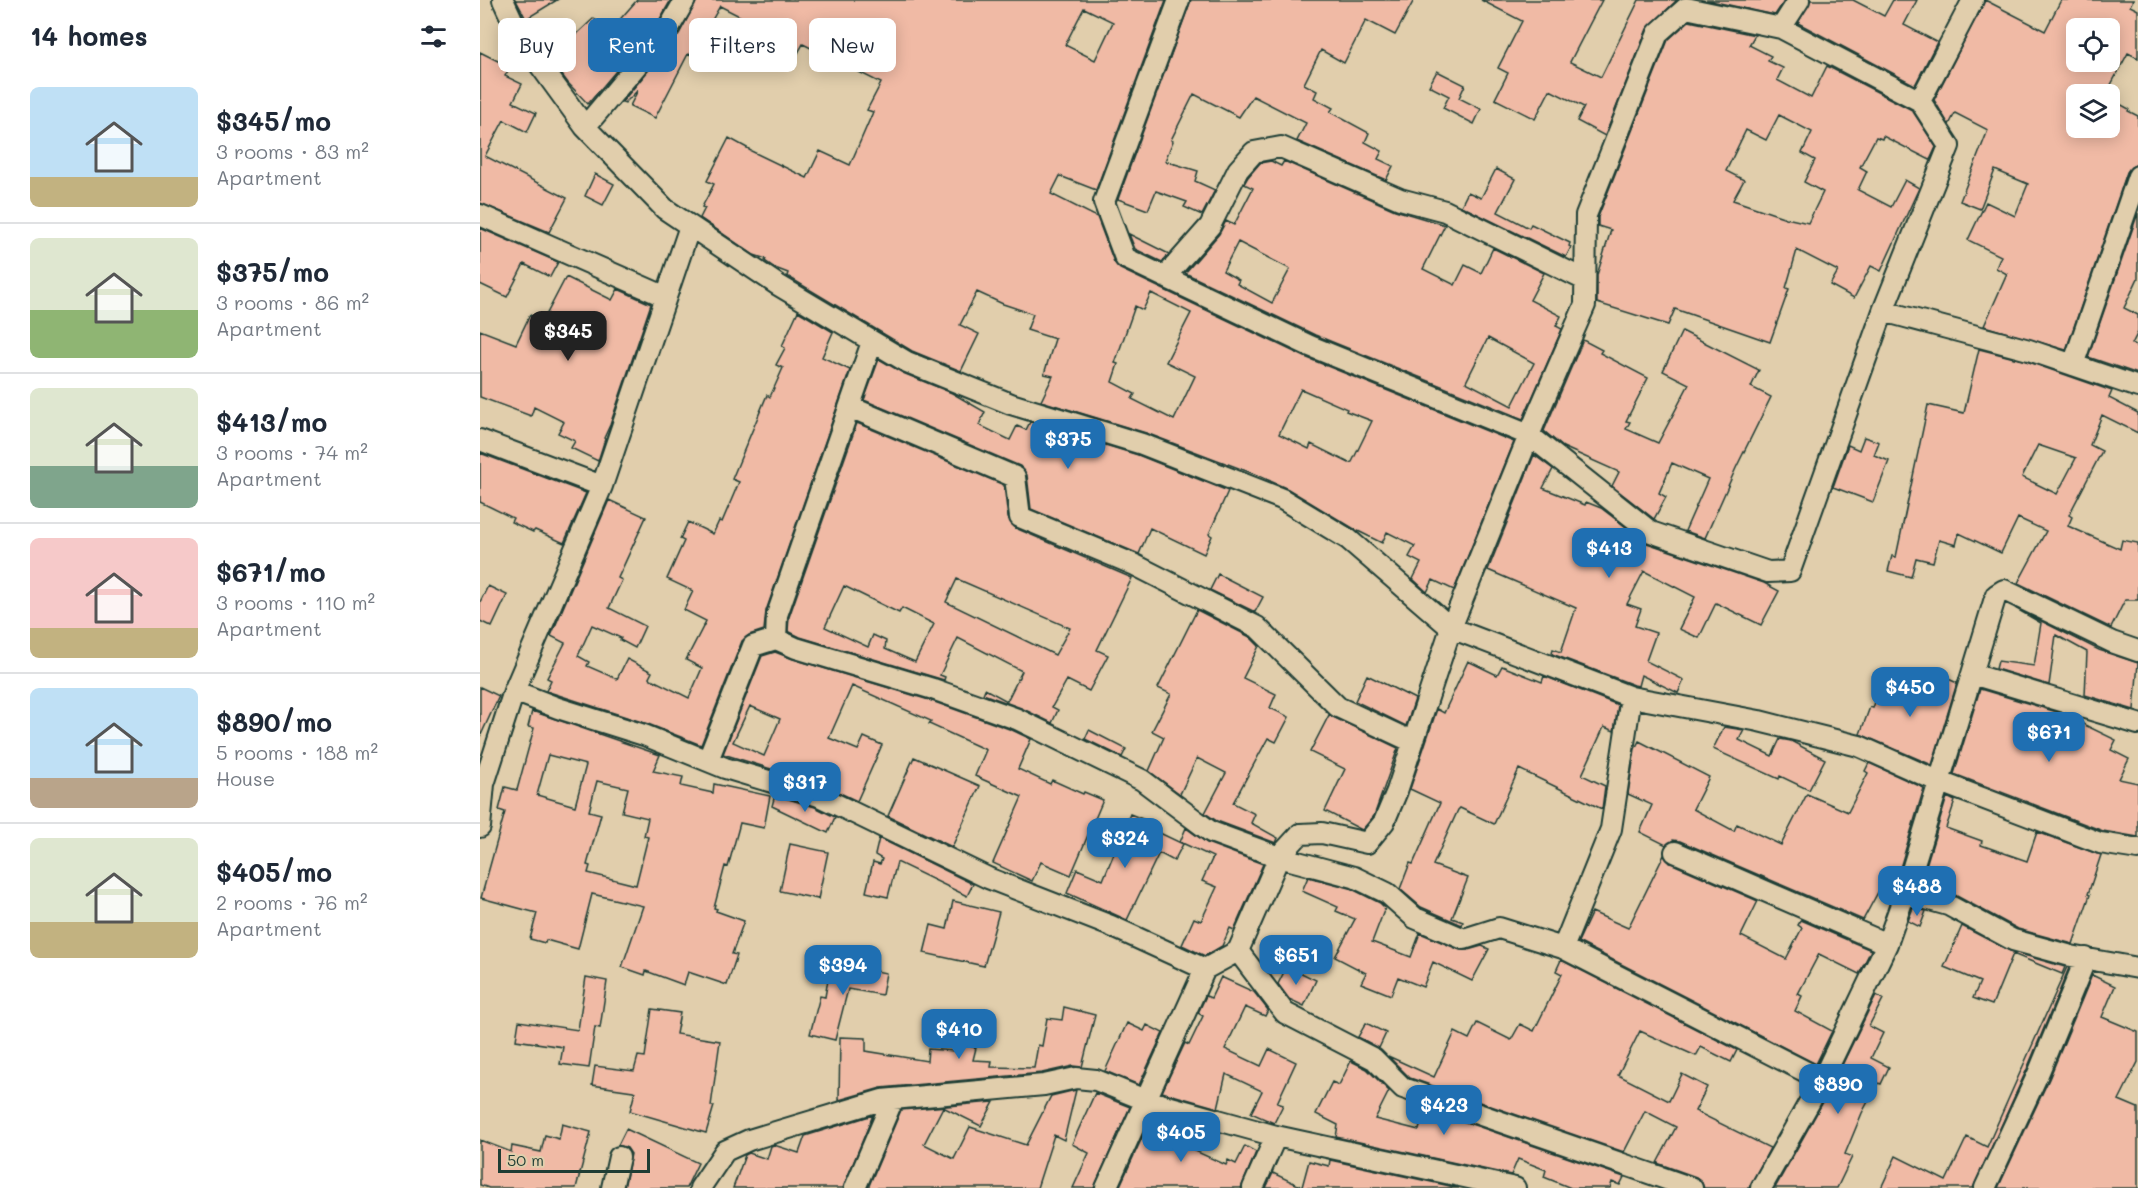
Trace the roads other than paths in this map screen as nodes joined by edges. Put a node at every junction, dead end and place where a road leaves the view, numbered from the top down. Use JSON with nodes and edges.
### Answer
{"nodes":[{"id":1,"x":503,"y":0,"type":"edge"},
{"id":2,"x":686,"y":0,"type":"edge"},
{"id":3,"x":1179,"y":0,"type":"edge"},
{"id":4,"x":1799,"y":0,"type":"edge"},
{"id":5,"x":1973,"y":0,"type":"edge"},
{"id":6,"x":1678,"y":4,"type":"edge"},
{"id":7,"x":1781,"y":28,"type":"junction"},
{"id":8,"x":1920,"y":101,"type":"junction"},
{"id":9,"x":585,"y":127,"type":"junction"},
{"id":10,"x":2138,"y":176,"type":"edge"},
{"id":11,"x":480,"y":215,"type":"edge"},
{"id":12,"x":690,"y":226,"type":"junction"},
{"id":13,"x":1165,"y":277,"type":"junction"},
{"id":14,"x":1585,"y":280,"type":"junction"},
{"id":15,"x":666,"y":297,"type":"junction"},
{"id":16,"x":1883,"y":311,"type":"junction"},
{"id":17,"x":872,"y":342,"type":"junction"},
{"id":18,"x":2073,"y":365,"type":"junction"},
{"id":19,"x":2138,"y":387,"type":"edge"},
{"id":20,"x":850,"y":407,"type":"junction"},
{"id":21,"x":1529,"y":435,"type":"junction"},
{"id":22,"x":480,"y":440,"type":"edge"},
{"id":23,"x":602,"y":486,"type":"junction"},
{"id":24,"x":1451,"y":628,"type":"junction"},
{"id":25,"x":776,"y":639,"type":"junction"},
{"id":26,"x":2138,"y":651,"type":"edge"},
{"id":27,"x":1972,"y":674,"type":"junction"},
{"id":28,"x":514,"y":692,"type":"junction"},
{"id":29,"x":1631,"y":697,"type":"junction"},
{"id":30,"x":2138,"y":724,"type":"edge"},
{"id":31,"x":1413,"y":742,"type":"junction"},
{"id":32,"x":708,"y":760,"type":"junction"},
{"id":33,"x":1940,"y":782,"type":"junction"},
{"id":34,"x":482,"y":783,"type":"edge"},
{"id":35,"x":480,"y":827,"type":"edge"},
{"id":36,"x":2138,"y":849,"type":"edge"},
{"id":37,"x":1675,"y":852,"type":"dead end"},
{"id":38,"x":1279,"y":857,"type":"junction"},
{"id":39,"x":1905,"y":893,"type":"junction"},
{"id":40,"x":1887,"y":944,"type":"junction"},
{"id":41,"x":1563,"y":948,"type":"junction"},
{"id":42,"x":1238,"y":951,"type":"junction"},
{"id":43,"x":2086,"y":958,"type":"junction"},
{"id":44,"x":2138,"y":968,"type":"edge"},
{"id":45,"x":1205,"y":969,"type":"junction"},
{"id":46,"x":1822,"y":1080,"type":"junction"},
{"id":47,"x":893,"y":1100,"type":"junction"},
{"id":48,"x":1145,"y":1100,"type":"junction"},
{"id":49,"x":1276,"y":1136,"type":"junction"},
{"id":50,"x":619,"y":1157,"type":"dead end"},
{"id":51,"x":1454,"y":1181,"type":"edge"},
{"id":52,"x":612,"y":1188,"type":"edge"},
{"id":53,"x":700,"y":1188,"type":"edge"},
{"id":54,"x":855,"y":1188,"type":"edge"},
{"id":55,"x":1106,"y":1188,"type":"edge"},
{"id":56,"x":1252,"y":1188,"type":"edge"},
{"id":57,"x":1515,"y":1188,"type":"edge"},
{"id":58,"x":1692,"y":1188,"type":"edge"},
{"id":59,"x":1761,"y":1188,"type":"edge"},
{"id":60,"x":1985,"y":1188,"type":"edge"}],
"edges":[{"from":1,"to":9,"type":"street"},
{"from":2,"to":9,"type":"street"},
{"from":3,"to":13,"type":"street"},
{"from":4,"to":7,"type":"street"},
{"from":5,"to":8,"type":"street"},
{"from":6,"to":7,"type":"street"},
{"from":6,"to":14,"type":"street"},
{"from":7,"to":8,"type":"street"},
{"from":8,"to":16,"type":"street"},
{"from":9,"to":12,"type":"street"},
{"from":10,"to":18,"type":"street"},
{"from":11,"to":15,"type":"street"},
{"from":12,"to":15,"type":"street"},
{"from":12,"to":17,"type":"street"},
{"from":13,"to":14,"type":"street"},
{"from":13,"to":21,"type":"street"},
{"from":14,"to":21,"type":"street"},
{"from":15,"to":23,"type":"street"},
{"from":16,"to":18,"type":"street"},
{"from":16,"to":21,"type":"street"},
{"from":17,"to":20,"type":"street"},
{"from":17,"to":24,"type":"street"},
{"from":18,"to":19,"type":"street"},
{"from":20,"to":25,"type":"street"},
{"from":20,"to":31,"type":"street"},
{"from":21,"to":24,"type":"street"},
{"from":22,"to":23,"type":"street"},
{"from":23,"to":28,"type":"street"},
{"from":24,"to":29,"type":"street"},
{"from":24,"to":31,"type":"street"},
{"from":25,"to":32,"type":"street"},
{"from":25,"to":38,"type":"street"},
{"from":26,"to":27,"type":"street"},
{"from":27,"to":30,"type":"street"},
{"from":27,"to":33,"type":"street"},
{"from":28,"to":32,"type":"street"},
{"from":28,"to":34,"type":"street"},
{"from":29,"to":33,"type":"street"},
{"from":29,"to":41,"type":"street"},
{"from":31,"to":38,"type":"street"},
{"from":32,"to":45,"type":"street"},
{"from":33,"to":36,"type":"street"},
{"from":33,"to":39,"type":"street"},
{"from":34,"to":35,"type":"street"},
{"from":37,"to":40,"type":"street"},
{"from":38,"to":41,"type":"street"},
{"from":38,"to":42,"type":"street"},
{"from":39,"to":40,"type":"street"},
{"from":39,"to":43,"type":"street"},
{"from":40,"to":46,"type":"street"},
{"from":41,"to":46,"type":"street"},
{"from":42,"to":45,"type":"street"},
{"from":42,"to":58,"type":"street"},
{"from":43,"to":44,"type":"street"},
{"from":43,"to":60,"type":"street"},
{"from":45,"to":48,"type":"street"},
{"from":46,"to":59,"type":"street"},
{"from":47,"to":48,"type":"street"},
{"from":47,"to":53,"type":"street"},
{"from":47,"to":54,"type":"street"},
{"from":48,"to":49,"type":"street"},
{"from":48,"to":55,"type":"street"},
{"from":49,"to":51,"type":"street"},
{"from":49,"to":56,"type":"street"},
{"from":50,"to":52,"type":"street"},
{"from":51,"to":57,"type":"street"}]}
